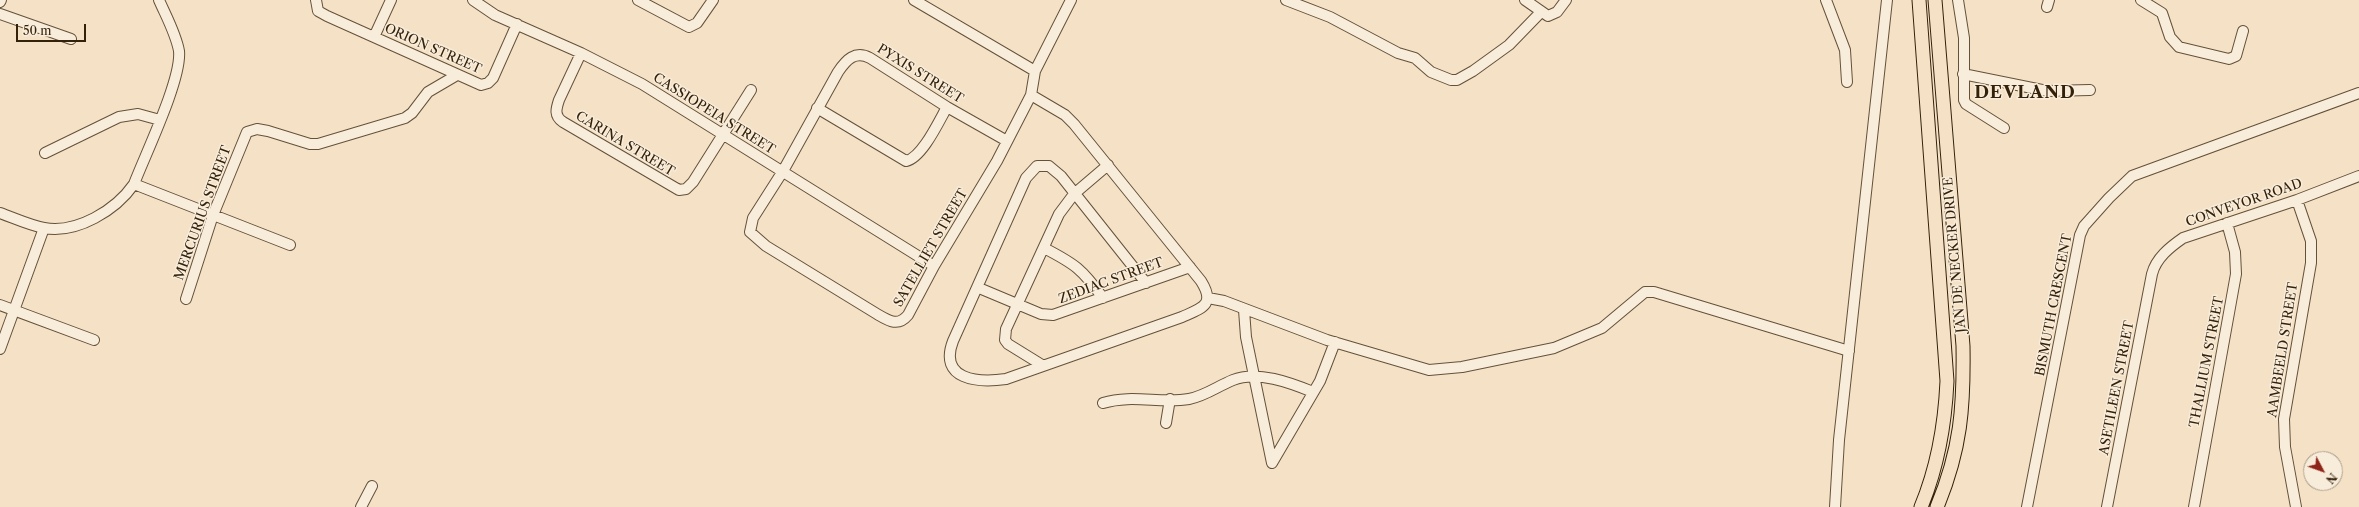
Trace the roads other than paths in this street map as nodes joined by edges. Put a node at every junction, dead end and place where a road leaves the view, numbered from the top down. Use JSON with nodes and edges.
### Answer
{"nodes":[{"id":1,"x":159,"y":0,"type":"edge"},
{"id":2,"x":316,"y":0,"type":"edge"},
{"id":3,"x":391,"y":0,"type":"edge"},
{"id":4,"x":473,"y":0,"type":"edge"},
{"id":5,"x":638,"y":0,"type":"edge"},
{"id":6,"x":713,"y":0,"type":"edge"},
{"id":7,"x":914,"y":0,"type":"edge"},
{"id":8,"x":1071,"y":0,"type":"edge"},
{"id":9,"x":1286,"y":0,"type":"edge"},
{"id":10,"x":1525,"y":0,"type":"edge"},
{"id":11,"x":1566,"y":0,"type":"edge"},
{"id":12,"x":1826,"y":0,"type":"edge"},
{"id":13,"x":1887,"y":0,"type":"edge"},
{"id":14,"x":1919,"y":0,"type":"edge"},
{"id":15,"x":1935,"y":0,"type":"edge"},
{"id":16,"x":1958,"y":0,"type":"edge"},
{"id":17,"x":2141,"y":0,"type":"edge"},
{"id":18,"x":1541,"y":12,"type":"junction"},
{"id":19,"x":0,"y":14,"type":"edge"},
{"id":20,"x":517,"y":24,"type":"junction"},
{"id":21,"x":2243,"y":31,"type":"dead end"},
{"id":22,"x":374,"y":37,"type":"junction"},
{"id":23,"x":71,"y":39,"type":"dead end"},
{"id":24,"x":581,"y":52,"type":"junction"},
{"id":25,"x":1035,"y":71,"type":"junction"},
{"id":26,"x":1963,"y":74,"type":"junction"},
{"id":27,"x":458,"y":75,"type":"junction"},
{"id":28,"x":1847,"y":82,"type":"dead end"},
{"id":29,"x":751,"y":90,"type":"dead end"},
{"id":30,"x":2090,"y":90,"type":"dead end"},
{"id":31,"x":2359,"y":93,"type":"edge"},
{"id":32,"x":1031,"y":95,"type":"junction"},
{"id":33,"x":947,"y":107,"type":"junction"},
{"id":34,"x":817,"y":108,"type":"junction"},
{"id":35,"x":160,"y":120,"type":"junction"},
{"id":36,"x":2004,"y":128,"type":"dead end"},
{"id":37,"x":723,"y":135,"type":"junction"},
{"id":38,"x":1007,"y":141,"type":"junction"},
{"id":39,"x":45,"y":153,"type":"dead end"},
{"id":40,"x":1108,"y":166,"type":"junction"},
{"id":41,"x":782,"y":171,"type":"junction"},
{"id":42,"x":2359,"y":176,"type":"edge"},
{"id":43,"x":134,"y":184,"type":"junction"},
{"id":44,"x":1074,"y":194,"type":"junction"},
{"id":45,"x":2297,"y":200,"type":"junction"},
{"id":46,"x":0,"y":213,"type":"edge"},
{"id":47,"x":213,"y":215,"type":"junction"},
{"id":48,"x":2227,"y":223,"type":"junction"},
{"id":49,"x":44,"y":228,"type":"junction"},
{"id":50,"x":290,"y":245,"type":"dead end"},
{"id":51,"x":1044,"y":248,"type":"junction"},
{"id":52,"x":934,"y":266,"type":"junction"},
{"id":53,"x":1190,"y":267,"type":"junction"},
{"id":54,"x":2152,"y":274,"type":"joint"},
{"id":55,"x":1146,"y":283,"type":"junction"},
{"id":56,"x":979,"y":288,"type":"junction"},
{"id":57,"x":1103,"y":298,"type":"junction"},
{"id":58,"x":1208,"y":298,"type":"junction"},
{"id":59,"x":186,"y":299,"type":"dead end"},
{"id":60,"x":1017,"y":303,"type":"junction"},
{"id":61,"x":0,"y":305,"type":"edge"},
{"id":62,"x":14,"y":310,"type":"junction"},
{"id":63,"x":1244,"y":310,"type":"junction"},
{"id":64,"x":94,"y":340,"type":"dead end"},
{"id":65,"x":1335,"y":342,"type":"junction"},
{"id":66,"x":0,"y":349,"type":"edge"},
{"id":67,"x":1849,"y":350,"type":"junction"},
{"id":68,"x":1042,"y":365,"type":"junction"},
{"id":69,"x":1255,"y":377,"type":"junction"},
{"id":70,"x":1313,"y":392,"type":"junction"},
{"id":71,"x":1170,"y":400,"type":"junction"},
{"id":72,"x":1103,"y":403,"type":"dead end"},
{"id":73,"x":1166,"y":423,"type":"dead end"},
{"id":74,"x":372,"y":486,"type":"dead end"},
{"id":75,"x":361,"y":507,"type":"edge"},
{"id":76,"x":1835,"y":507,"type":"edge"},
{"id":77,"x":1921,"y":507,"type":"edge"},
{"id":78,"x":1937,"y":507,"type":"edge"},
{"id":79,"x":2027,"y":507,"type":"edge"},
{"id":80,"x":2107,"y":507,"type":"edge"},
{"id":81,"x":2194,"y":507,"type":"edge"},
{"id":82,"x":2296,"y":507,"type":"edge"}],
"edges":[{"from":1,"to":35,"type":"street"},
{"from":2,"to":22,"type":"street","name":"ORION STREET"},
{"from":3,"to":22,"type":"street"},
{"from":4,"to":20,"type":"street","name":"CASSIOPEIA STREET"},
{"from":5,"to":6,"type":"street"},
{"from":7,"to":25,"type":"street"},
{"from":8,"to":25,"type":"street","name":"SATELLIET STREET"},
{"from":9,"to":18,"type":"street"},
{"from":10,"to":18,"type":"street"},
{"from":11,"to":18,"type":"street"},
{"from":12,"to":28,"type":"street"},
{"from":13,"to":67,"type":"street"},
{"from":14,"to":77,"type":"main road","name":"JAN DE NECKER DRIVE"},
{"from":15,"to":78,"type":"main road","name":"JAN DE NECKER DRIVE"},
{"from":16,"to":26,"type":"street"},
{"from":17,"to":21,"type":"street"},
{"from":19,"to":23,"type":"street"},
{"from":20,"to":24,"type":"street","name":"CASSIOPEIA STREET"},
{"from":20,"to":27,"type":"street","name":"ORION STREET"},
{"from":22,"to":27,"type":"street","name":"ORION STREET"},
{"from":24,"to":37,"type":"street","name":"CASSIOPEIA STREET"},
{"from":24,"to":37,"type":"street","name":"CARINA STREET"},
{"from":25,"to":32,"type":"street","name":"SATELLIET STREET"},
{"from":26,"to":30,"type":"street"},
{"from":26,"to":36,"type":"street"},
{"from":27,"to":47,"type":"street","name":"MERCURIUS STREET"},
{"from":29,"to":37,"type":"street"},
{"from":31,"to":79,"type":"street","name":"BISMUTH CRESCENT"},
{"from":32,"to":38,"type":"street","name":"SATELLIET STREET"},
{"from":32,"to":40,"type":"street"},
{"from":33,"to":34,"type":"street"},
{"from":33,"to":34,"type":"street","name":"PYXIS STREET"},
{"from":33,"to":38,"type":"street","name":"PYXIS STREET"},
{"from":34,"to":41,"type":"street","name":"PYXIS STREET"},
{"from":35,"to":39,"type":"street"},
{"from":35,"to":43,"type":"street"},
{"from":37,"to":41,"type":"street","name":"CASSIOPEIA STREET"},
{"from":38,"to":52,"type":"street","name":"SATELLIET STREET"},
{"from":40,"to":44,"type":"street"},
{"from":40,"to":53,"type":"street"},
{"from":41,"to":52,"type":"street","name":"CASSIOPEIA STREET"},
{"from":41,"to":52,"type":"street","name":"SATELLIET STREET"},
{"from":42,"to":45,"type":"street","name":"CONVEYOR ROAD"},
{"from":43,"to":47,"type":"street"},
{"from":43,"to":49,"type":"street"},
{"from":44,"to":51,"type":"street"},
{"from":44,"to":55,"type":"street"},
{"from":44,"to":56,"type":"street"},
{"from":45,"to":48,"type":"street","name":"CONVEYOR ROAD"},
{"from":45,"to":82,"type":"street","name":"AAMBEELD STREET"},
{"from":46,"to":49,"type":"street"},
{"from":47,"to":50,"type":"street"},
{"from":47,"to":59,"type":"street","name":"MERCURIUS STREET"},
{"from":48,"to":54,"type":"street","name":"CONVEYOR ROAD"},
{"from":48,"to":81,"type":"street","name":"THALLIUM STREET"},
{"from":49,"to":62,"type":"street"},
{"from":51,"to":57,"type":"street"},
{"from":51,"to":60,"type":"street"},
{"from":53,"to":55,"type":"street","name":"ZEDIAC STREET"},
{"from":53,"to":58,"type":"street"},
{"from":54,"to":80,"type":"street","name":"ASETILEEN STREET"},
{"from":55,"to":57,"type":"street","name":"ZEDIAC STREET"},
{"from":56,"to":60,"type":"street","name":"ZEDIAC STREET"},
{"from":56,"to":68,"type":"street"},
{"from":57,"to":60,"type":"street","name":"ZEDIAC STREET"},
{"from":58,"to":63,"type":"street"},
{"from":58,"to":68,"type":"street"},
{"from":60,"to":68,"type":"street"},
{"from":61,"to":62,"type":"street"},
{"from":62,"to":64,"type":"street"},
{"from":62,"to":66,"type":"street"},
{"from":63,"to":65,"type":"street"},
{"from":63,"to":69,"type":"street"},
{"from":65,"to":67,"type":"street"},
{"from":65,"to":70,"type":"street"},
{"from":67,"to":76,"type":"street"},
{"from":69,"to":70,"type":"street"},
{"from":69,"to":70,"type":"street"},
{"from":69,"to":71,"type":"street"},
{"from":71,"to":72,"type":"street"},
{"from":71,"to":73,"type":"street"},
{"from":74,"to":75,"type":"street"}]}
